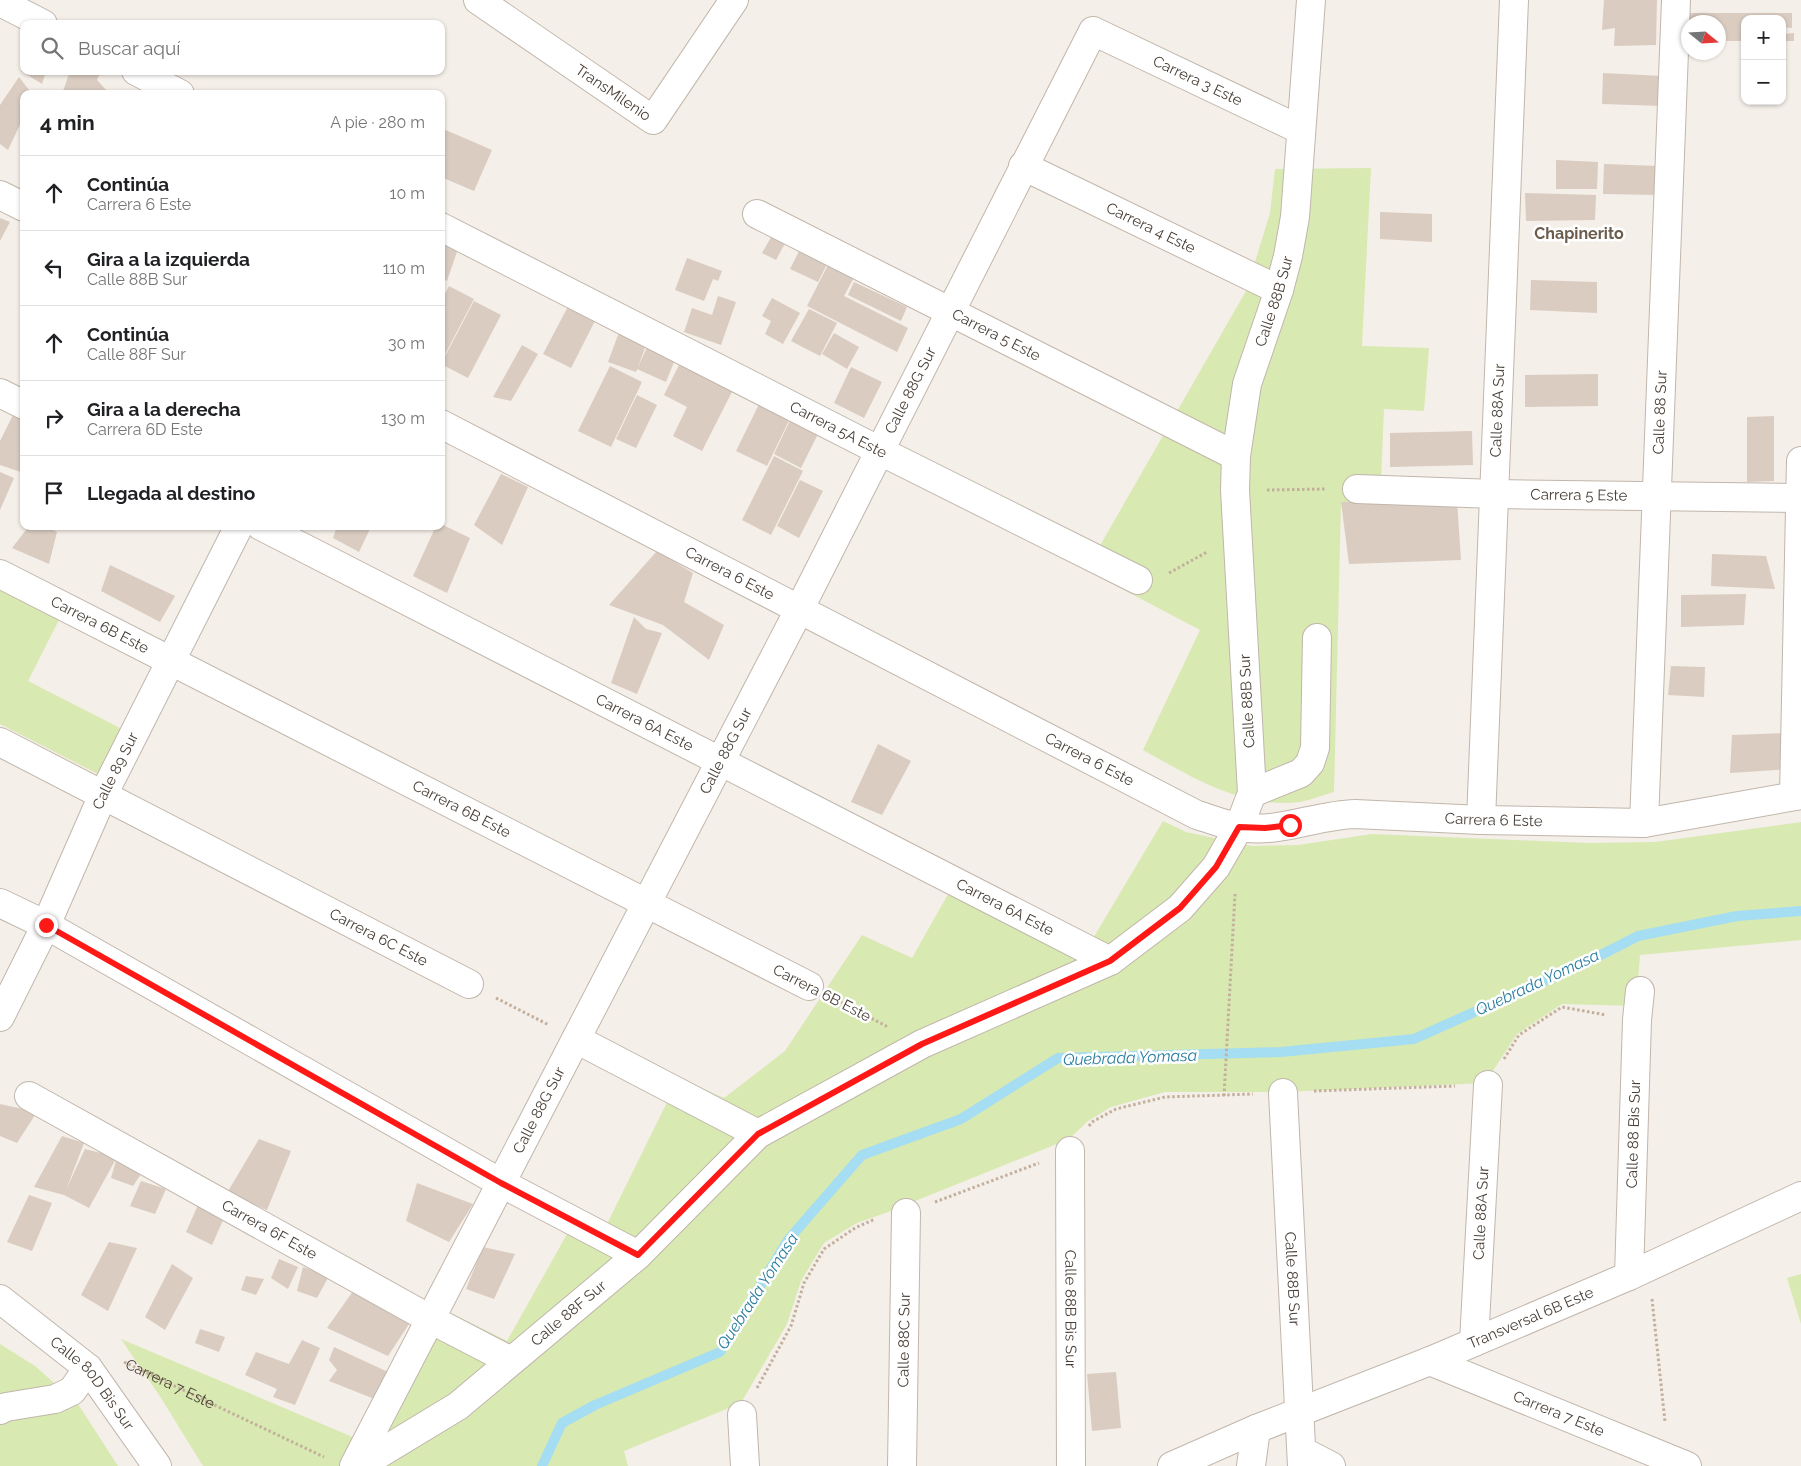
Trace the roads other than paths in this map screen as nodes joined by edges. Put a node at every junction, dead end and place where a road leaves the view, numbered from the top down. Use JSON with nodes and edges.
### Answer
{"nodes":[{"id":1,"x":478,"y":0,"type":"edge"},
{"id":2,"x":734,"y":0,"type":"edge"},
{"id":3,"x":1310,"y":0,"type":"edge"},
{"id":4,"x":1514,"y":0,"type":"edge"},
{"id":5,"x":1676,"y":0,"type":"edge"},
{"id":6,"x":0,"y":2,"type":"edge"},
{"id":7,"x":35,"y":20,"type":"edge"},
{"id":8,"x":1093,"y":31,"type":"joint"},
{"id":9,"x":143,"y":75,"type":"edge"},
{"id":10,"x":171,"y":90,"type":"edge"},
{"id":11,"x":1301,"y":130,"type":"junction"},
{"id":12,"x":1023,"y":166,"type":"junction"},
{"id":13,"x":0,"y":195,"type":"edge"},
{"id":14,"x":20,"y":205,"type":"edge"},
{"id":15,"x":757,"y":214,"type":"dead end"},
{"id":16,"x":445,"y":229,"type":"edge"},
{"id":17,"x":1279,"y":290,"type":"junction"},
{"id":18,"x":951,"y":312,"type":"junction"},
{"id":19,"x":0,"y":393,"type":"edge"},
{"id":20,"x":20,"y":403,"type":"edge"},
{"id":21,"x":445,"y":426,"type":"edge"},
{"id":22,"x":880,"y":451,"type":"junction"},
{"id":23,"x":1236,"y":456,"type":"junction"},
{"id":24,"x":1801,"y":461,"type":"edge"},
{"id":25,"x":1357,"y":489,"type":"road end"},
{"id":26,"x":1495,"y":494,"type":"junction"},
{"id":27,"x":1657,"y":496,"type":"junction"},
{"id":28,"x":1800,"y":498,"type":"edge"},
{"id":29,"x":237,"y":530,"type":"edge"},
{"id":30,"x":269,"y":530,"type":"edge"},
{"id":31,"x":0,"y":574,"type":"edge"},
{"id":32,"x":1138,"y":580,"type":"road end"},
{"id":33,"x":799,"y":610,"type":"junction"},
{"id":34,"x":1317,"y":638,"type":"dead end"},
{"id":35,"x":171,"y":662,"type":"junction"},
{"id":36,"x":0,"y":742,"type":"edge"},
{"id":37,"x":720,"y":762,"type":"junction"},
{"id":38,"x":1252,"y":793,"type":"junction"},
{"id":39,"x":103,"y":796,"type":"junction"},
{"id":40,"x":1797,"y":796,"type":"edge"},
{"id":41,"x":1481,"y":820,"type":"junction"},
{"id":42,"x":1644,"y":823,"type":"junction"},
{"id":43,"x":1239,"y":827,"type":"junction"},
{"id":44,"x":0,"y":903,"type":"edge"},
{"id":45,"x":646,"y":904,"type":"junction"},
{"id":46,"x":46,"y":925,"type":"junction"},
{"id":47,"x":1110,"y":961,"type":"junction"},
{"id":48,"x":469,"y":984,"type":"road end"},
{"id":49,"x":808,"y":986,"type":"road end"},
{"id":50,"x":1640,"y":990,"type":"dead end"},
{"id":51,"x":0,"y":1017,"type":"edge"},
{"id":52,"x":576,"y":1040,"type":"junction"},
{"id":53,"x":1488,"y":1085,"type":"road end"},
{"id":54,"x":1284,"y":1092,"type":"road end"},
{"id":55,"x":29,"y":1096,"type":"dead end"},
{"id":56,"x":758,"y":1134,"type":"junction"},
{"id":57,"x":1070,"y":1151,"type":"road end"},
{"id":58,"x":501,"y":1183,"type":"junction"},
{"id":59,"x":1801,"y":1196,"type":"edge"},
{"id":60,"x":906,"y":1213,"type":"dead end"},
{"id":61,"x":638,"y":1255,"type":"junction"},
{"id":62,"x":1639,"y":1271,"type":"junction"},
{"id":63,"x":9,"y":1305,"type":"edge"},
{"id":64,"x":430,"y":1319,"type":"junction"},
{"id":65,"x":1474,"y":1342,"type":"junction"},
{"id":66,"x":510,"y":1361,"type":"junction"},
{"id":67,"x":1430,"y":1361,"type":"junction"},
{"id":68,"x":88,"y":1368,"type":"junction"},
{"id":69,"x":0,"y":1410,"type":"edge"},
{"id":70,"x":1300,"y":1412,"type":"junction"},
{"id":71,"x":742,"y":1415,"type":"dead end"},
{"id":72,"x":1256,"y":1430,"type":"junction"},
{"id":73,"x":1302,"y":1459,"type":"edge"},
{"id":74,"x":1678,"y":1462,"type":"edge"},
{"id":75,"x":157,"y":1466,"type":"edge"},
{"id":76,"x":354,"y":1466,"type":"edge"},
{"id":77,"x":359,"y":1466,"type":"edge"},
{"id":78,"x":745,"y":1466,"type":"edge"},
{"id":79,"x":902,"y":1466,"type":"edge"},
{"id":80,"x":1071,"y":1466,"type":"edge"},
{"id":81,"x":1172,"y":1466,"type":"edge"},
{"id":82,"x":1251,"y":1466,"type":"edge"},
{"id":83,"x":1331,"y":1466,"type":"edge"}],
"edges":[{"from":1,"to":2,"type":"street","name":"TransMilenio"},
{"from":3,"to":11,"type":"street","name":"Calle 88B Sur"},
{"from":4,"to":26,"type":"street","name":"Calle 88A Sur"},
{"from":5,"to":27,"type":"street","name":"Calle 88 Sur"},
{"from":6,"to":7,"type":"street"},
{"from":8,"to":11,"type":"street","name":"Carrera 3 Este"},
{"from":8,"to":12,"type":"street","name":"Calle 88G Sur"},
{"from":9,"to":10,"type":"street"},
{"from":11,"to":17,"type":"street","name":"Calle 88B Sur"},
{"from":12,"to":17,"type":"street","name":"Carrera 4 Este"},
{"from":12,"to":18,"type":"street","name":"Calle 88G Sur"},
{"from":13,"to":14,"type":"street"},
{"from":15,"to":18,"type":"street","name":"Carrera 5 Este"},
{"from":16,"to":22,"type":"street","name":"Carrera 5A Este"},
{"from":17,"to":23,"type":"street","name":"Calle 88B Sur"},
{"from":18,"to":22,"type":"street","name":"Calle 88G Sur"},
{"from":18,"to":23,"type":"street","name":"Carrera 5 Este"},
{"from":19,"to":20,"type":"street"},
{"from":21,"to":33,"type":"street","name":"Carrera 6 Este"},
{"from":22,"to":32,"type":"street","name":"Carrera 5A Este"},
{"from":22,"to":33,"type":"street","name":"Calle 88G Sur"},
{"from":23,"to":38,"type":"street","name":"Calle 88B Sur"},
{"from":24,"to":28,"type":"street"},
{"from":25,"to":26,"type":"street","name":"Carrera 5 Este"},
{"from":26,"to":27,"type":"street","name":"Carrera 5 Este"},
{"from":26,"to":41,"type":"street","name":"Calle 88A Sur"},
{"from":27,"to":28,"type":"street","name":"Carrera 5 Este"},
{"from":27,"to":42,"type":"street","name":"Calle 88 Sur"},
{"from":28,"to":40,"type":"street"},
{"from":29,"to":35,"type":"street","name":"Calle 89 Sur"},
{"from":30,"to":37,"type":"street","name":"Carrera 6A Este"},
{"from":31,"to":35,"type":"street","name":"Carrera 6B Este"},
{"from":33,"to":37,"type":"street","name":"Calle 88G Sur"},
{"from":33,"to":43,"type":"street","name":"Carrera 6 Este"},
{"from":34,"to":38,"type":"street"},
{"from":35,"to":39,"type":"street","name":"Calle 89 Sur"},
{"from":35,"to":45,"type":"street","name":"Carrera 6B Este"},
{"from":36,"to":39,"type":"street","name":"Carrera 6C Este"},
{"from":37,"to":45,"type":"street","name":"Calle 88G Sur"},
{"from":37,"to":47,"type":"street","name":"Carrera 6A Este"},
{"from":38,"to":43,"type":"street","name":"Calle 88B Sur"},
{"from":39,"to":46,"type":"street","name":"Calle 89 Sur"},
{"from":39,"to":48,"type":"street","name":"Carrera 6C Este"},
{"from":40,"to":42,"type":"street","name":"Carrera 6 Este"},
{"from":41,"to":42,"type":"street","name":"Carrera 6 Este"},
{"from":41,"to":43,"type":"street","name":"Carrera 6 Este"},
{"from":43,"to":47,"type":"street","name":"Calle 88B Sur"},
{"from":44,"to":46,"type":"street"},
{"from":45,"to":49,"type":"street","name":"Carrera 6B Este"},
{"from":45,"to":52,"type":"street","name":"Calle 88G Sur"},
{"from":46,"to":51,"type":"street","name":"Calle 89 Sur"},
{"from":46,"to":58,"type":"street"},
{"from":47,"to":56,"type":"street","name":"Calle 88B Sur"},
{"from":50,"to":62,"type":"street","name":"Calle 88 Bis Sur"},
{"from":52,"to":56,"type":"street"},
{"from":52,"to":58,"type":"street","name":"Calle 88G Sur"},
{"from":53,"to":65,"type":"street","name":"Calle 88A Sur"},
{"from":54,"to":70,"type":"street","name":"Calle 88B Sur"},
{"from":55,"to":64,"type":"street","name":"Carrera 6F Este"},
{"from":56,"to":61,"type":"street","name":"Calle 88F Sur"},
{"from":57,"to":80,"type":"street","name":"Calle 88B Bis Sur"},
{"from":58,"to":61,"type":"street"},
{"from":58,"to":64,"type":"street","name":"Calle 88G Sur"},
{"from":59,"to":62,"type":"street","name":"Transversal 6B Este"},
{"from":60,"to":79,"type":"street","name":"Calle 88C Sur"},
{"from":61,"to":66,"type":"street","name":"Calle 88F Sur"},
{"from":62,"to":65,"type":"street","name":"Transversal 6B Este"},
{"from":63,"to":68,"type":"street","name":"Calle 80D Bis Sur"},
{"from":64,"to":66,"type":"street","name":"Carrera 6F Este"},
{"from":64,"to":76,"type":"street","name":"Calle 88G Sur"},
{"from":65,"to":67,"type":"street","name":"Transversal 6B Este"},
{"from":66,"to":77,"type":"street","name":"Calle 88F Sur"},
{"from":67,"to":70,"type":"street","name":"Transversal 6B Este"},
{"from":67,"to":74,"type":"street","name":"Carrera 7 Este"},
{"from":68,"to":69,"type":"street"},
{"from":68,"to":75,"type":"street","name":"Calle 80D Bis Sur"},
{"from":70,"to":72,"type":"street","name":"Transversal 6B Este"},
{"from":70,"to":73,"type":"street","name":"Calle 88B Sur"},
{"from":71,"to":78,"type":"street"},
{"from":72,"to":81,"type":"street","name":"Transversal 6B Este"},
{"from":72,"to":82,"type":"street"},
{"from":73,"to":83,"type":"street"}]}
